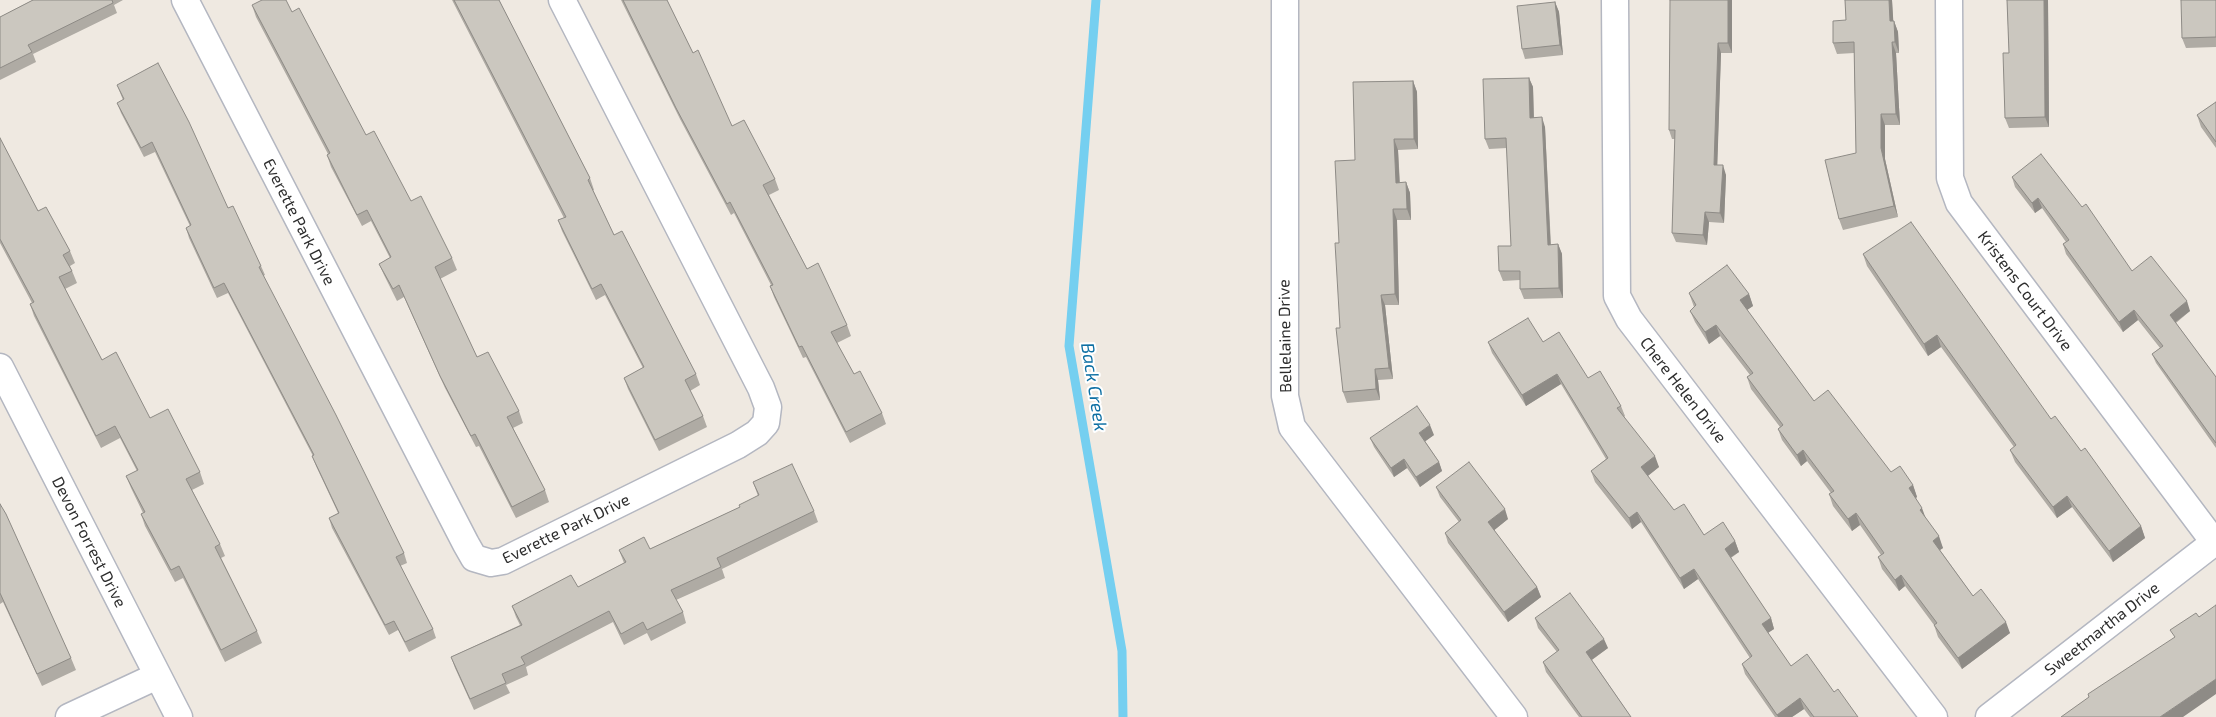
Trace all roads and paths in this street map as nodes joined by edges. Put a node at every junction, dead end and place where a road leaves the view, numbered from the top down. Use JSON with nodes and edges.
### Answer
{"nodes":[{"id":1,"x":185,"y":0,"type":"edge"},
{"id":2,"x":562,"y":0,"type":"edge"},
{"id":3,"x":1285,"y":0,"type":"edge"},
{"id":4,"x":1614,"y":0,"type":"edge"},
{"id":5,"x":1949,"y":0,"type":"edge"},
{"id":6,"x":0,"y":367,"type":"edge"},
{"id":7,"x":2215,"y":542,"type":"edge"},
{"id":8,"x":157,"y":676,"type":"junction"},
{"id":9,"x":69,"y":717,"type":"edge"},
{"id":10,"x":179,"y":717,"type":"edge"},
{"id":11,"x":1514,"y":717,"type":"edge"},
{"id":12,"x":1934,"y":717,"type":"edge"},
{"id":13,"x":1989,"y":717,"type":"edge"}],
"edges":[{"from":1,"to":2,"type":"street","name":"Everette Park Drive"},
{"from":3,"to":11,"type":"street","name":"Bellelaine Drive"},
{"from":4,"to":12,"type":"street","name":"Chere Helen Drive"},
{"from":5,"to":7,"type":"street","name":"Kristens Court Drive"},
{"from":6,"to":8,"type":"street","name":"Devon Forrest Drive"},
{"from":7,"to":13,"type":"street","name":"Sweetmartha Drive"},
{"from":8,"to":9,"type":"street"},
{"from":8,"to":10,"type":"street","name":"Devon Forrest Drive"}]}
